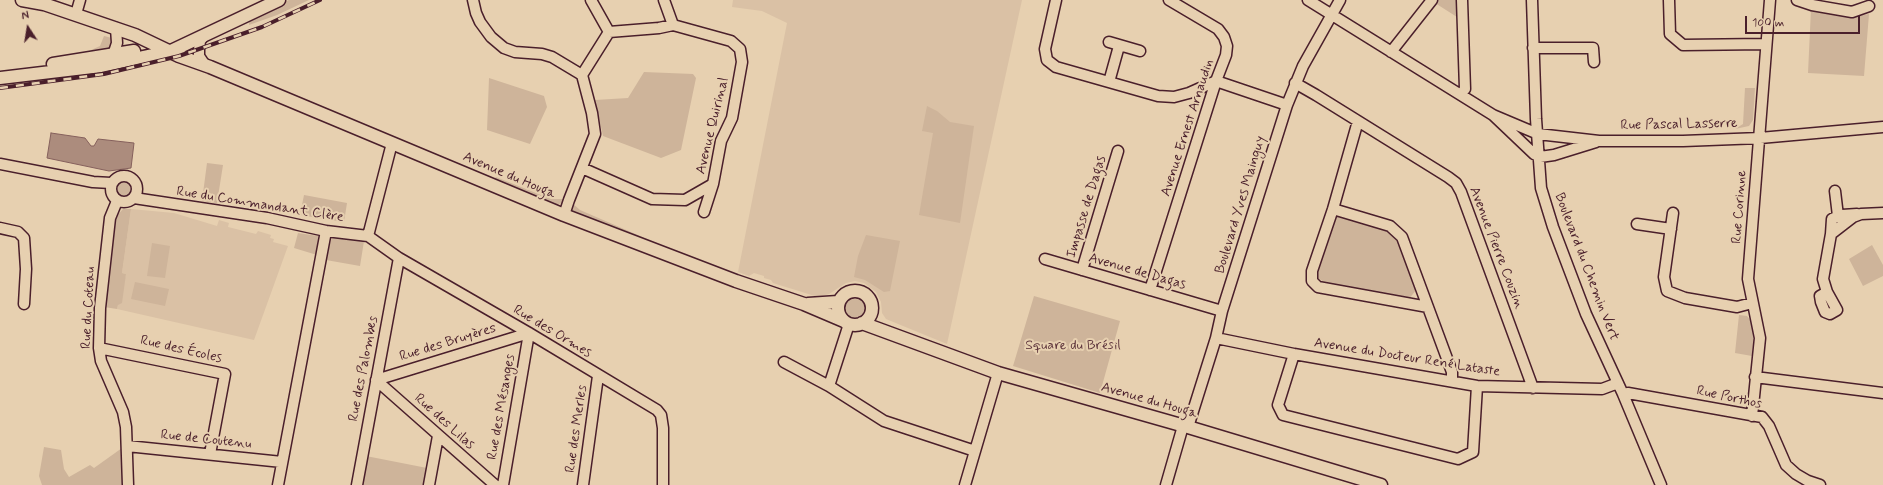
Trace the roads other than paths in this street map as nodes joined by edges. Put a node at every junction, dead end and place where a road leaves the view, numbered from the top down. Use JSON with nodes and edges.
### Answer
{"nodes":[{"id":1,"x":22,"y":0,"type":"edge"},
{"id":2,"x":80,"y":0,"type":"edge"},
{"id":3,"x":263,"y":0,"type":"edge"},
{"id":4,"x":280,"y":0,"type":"edge"},
{"id":5,"x":473,"y":0,"type":"edge"},
{"id":6,"x":591,"y":0,"type":"edge"},
{"id":7,"x":664,"y":0,"type":"edge"},
{"id":8,"x":1056,"y":0,"type":"edge"},
{"id":9,"x":1170,"y":0,"type":"edge"},
{"id":10,"x":1308,"y":0,"type":"edge"},
{"id":11,"x":1340,"y":0,"type":"edge"},
{"id":12,"x":1432,"y":0,"type":"edge"},
{"id":13,"x":1462,"y":0,"type":"edge"},
{"id":14,"x":1532,"y":0,"type":"edge"},
{"id":15,"x":1669,"y":0,"type":"edge"},
{"id":16,"x":1770,"y":0,"type":"edge"},
{"id":17,"x":1797,"y":0,"type":"edge"},
{"id":18,"x":1841,"y":5,"type":"edge"},
{"id":19,"x":1870,"y":6,"type":"dead end"},
{"id":20,"x":76,"y":14,"type":"junction"},
{"id":21,"x":1331,"y":14,"type":"junction"},
{"id":22,"x":673,"y":26,"type":"junction"},
{"id":23,"x":116,"y":28,"type":"junction"},
{"id":24,"x":609,"y":32,"type":"junction"},
{"id":25,"x":204,"y":36,"type":"junction"},
{"id":26,"x":1765,"y":44,"type":"junction"},
{"id":27,"x":1534,"y":48,"type":"junction"},
{"id":28,"x":166,"y":49,"type":"junction"},
{"id":29,"x":1140,"y":51,"type":"dead end"},
{"id":30,"x":1391,"y":52,"type":"junction"},
{"id":31,"x":113,"y":55,"type":"junction"},
{"id":32,"x":1594,"y":62,"type":"dead end"},
{"id":33,"x":205,"y":65,"type":"junction"},
{"id":34,"x":0,"y":71,"type":"edge"},
{"id":35,"x":582,"y":75,"type":"junction"},
{"id":36,"x":0,"y":78,"type":"edge"},
{"id":37,"x":1216,"y":81,"type":"junction"},
{"id":38,"x":1108,"y":82,"type":"junction"},
{"id":39,"x":1295,"y":83,"type":"junction"},
{"id":40,"x":1461,"y":94,"type":"junction"},
{"id":41,"x":1287,"y":105,"type":"junction"},
{"id":42,"x":1493,"y":115,"type":"junction"},
{"id":43,"x":1358,"y":122,"type":"junction"},
{"id":44,"x":1883,"y":127,"type":"edge"},
{"id":45,"x":1538,"y":138,"type":"junction"},
{"id":46,"x":1760,"y":138,"type":"junction"},
{"id":47,"x":1519,"y":140,"type":"junction"},
{"id":48,"x":1600,"y":141,"type":"junction"},
{"id":49,"x":392,"y":143,"type":"junction"},
{"id":50,"x":1118,"y":151,"type":"dead end"},
{"id":51,"x":1540,"y":157,"type":"junction"},
{"id":52,"x":0,"y":164,"type":"edge"},
{"id":53,"x":582,"y":168,"type":"junction"},
{"id":54,"x":713,"y":184,"type":"junction"},
{"id":55,"x":137,"y":187,"type":"junction"},
{"id":56,"x":1835,"y":191,"type":"dead end"},
{"id":57,"x":113,"y":192,"type":"junction"},
{"id":58,"x":134,"y":198,"type":"junction"},
{"id":59,"x":148,"y":200,"type":"junction"},
{"id":60,"x":1333,"y":208,"type":"junction"},
{"id":61,"x":704,"y":212,"type":"dead end"},
{"id":62,"x":1673,"y":213,"type":"dead end"},
{"id":63,"x":1883,"y":213,"type":"edge"},
{"id":64,"x":1861,"y":214,"type":"junction"},
{"id":65,"x":564,"y":215,"type":"junction"},
{"id":66,"x":1838,"y":216,"type":"junction"},
{"id":67,"x":1637,"y":224,"type":"dead end"},
{"id":68,"x":0,"y":228,"type":"edge"},
{"id":69,"x":326,"y":230,"type":"junction"},
{"id":70,"x":1671,"y":230,"type":"junction"},
{"id":71,"x":1831,"y":234,"type":"junction"},
{"id":72,"x":368,"y":236,"type":"junction"},
{"id":73,"x":399,"y":258,"type":"junction"},
{"id":74,"x":1045,"y":259,"type":"dead end"},
{"id":75,"x":1082,"y":270,"type":"junction"},
{"id":76,"x":1150,"y":290,"type":"junction"},
{"id":77,"x":1827,"y":292,"type":"dead end"},
{"id":78,"x":838,"y":302,"type":"junction"},
{"id":79,"x":1752,"y":303,"type":"junction"},
{"id":80,"x":24,"y":304,"type":"dead end"},
{"id":81,"x":804,"y":304,"type":"junction"},
{"id":82,"x":1428,"y":307,"type":"junction"},
{"id":83,"x":1222,"y":311,"type":"junction"},
{"id":84,"x":866,"y":319,"type":"junction"},
{"id":85,"x":846,"y":323,"type":"junction"},
{"id":86,"x":529,"y":333,"type":"junction"},
{"id":87,"x":1216,"y":338,"type":"junction"},
{"id":88,"x":99,"y":348,"type":"junction"},
{"id":89,"x":1294,"y":354,"type":"junction"},
{"id":90,"x":784,"y":362,"type":"dead end"},
{"id":91,"x":998,"y":373,"type":"junction"},
{"id":92,"x":598,"y":376,"type":"junction"},
{"id":93,"x":1755,"y":377,"type":"junction"},
{"id":94,"x":376,"y":380,"type":"junction"},
{"id":95,"x":1452,"y":381,"type":"junction"},
{"id":96,"x":1618,"y":383,"type":"junction"},
{"id":97,"x":829,"y":386,"type":"junction"},
{"id":98,"x":1477,"y":386,"type":"junction"},
{"id":99,"x":1533,"y":388,"type":"junction"},
{"id":100,"x":1883,"y":393,"type":"edge"},
{"id":101,"x":1623,"y":394,"type":"junction"},
{"id":102,"x":1752,"y":416,"type":"junction"},
{"id":103,"x":1185,"y":426,"type":"junction"},
{"id":104,"x":438,"y":436,"type":"junction"},
{"id":105,"x":127,"y":446,"type":"junction"},
{"id":106,"x":975,"y":451,"type":"junction"},
{"id":107,"x":210,"y":454,"type":"junction"},
{"id":108,"x":282,"y":462,"type":"junction"},
{"id":109,"x":1350,"y":481,"type":"edge"},
{"id":110,"x":128,"y":485,"type":"edge"},
{"id":111,"x":278,"y":485,"type":"edge"},
{"id":112,"x":357,"y":485,"type":"edge"},
{"id":113,"x":429,"y":485,"type":"edge"},
{"id":114,"x":494,"y":485,"type":"edge"},
{"id":115,"x":503,"y":485,"type":"edge"},
{"id":116,"x":583,"y":485,"type":"edge"},
{"id":117,"x":663,"y":485,"type":"edge"},
{"id":118,"x":965,"y":485,"type":"edge"},
{"id":119,"x":1166,"y":485,"type":"edge"},
{"id":120,"x":1381,"y":485,"type":"edge"},
{"id":121,"x":1661,"y":485,"type":"edge"},
{"id":122,"x":1820,"y":485,"type":"edge"}],
"edges":[{"from":1,"to":20,"type":"main road","name":"Avenue du Houga"},
{"from":2,"to":20,"type":"street"},
{"from":3,"to":28,"type":"main road"},
{"from":4,"to":25,"type":"main road"},
{"from":5,"to":35,"type":"street"},
{"from":6,"to":24,"type":"street"},
{"from":7,"to":22,"type":"street"},
{"from":8,"to":38,"type":"street"},
{"from":9,"to":37,"type":"street","name":"Avenue Ernest Arnaudin"},
{"from":10,"to":21,"type":"street"},
{"from":11,"to":21,"type":"street","name":"Boulevard Yves Mainguy"},
{"from":12,"to":30,"type":"street"},
{"from":13,"to":40,"type":"street"},
{"from":14,"to":27,"type":"street","name":"Boulevard du Chemin Vert"},
{"from":15,"to":26,"type":"street"},
{"from":16,"to":26,"type":"street","name":"Rue Corinne"},
{"from":17,"to":18,"type":"street"},
{"from":18,"to":19,"type":"street"},
{"from":20,"to":23,"type":"main road","name":"Avenue du Houga"},
{"from":21,"to":30,"type":"street"},
{"from":21,"to":39,"type":"street","name":"Boulevard Yves Mainguy"},
{"from":22,"to":24,"type":"street","name":"Avenue Quirinal"},
{"from":22,"to":54,"type":"street","name":"Avenue Quirinal"},
{"from":23,"to":28,"type":"main road","name":"Avenue du Houga"},
{"from":23,"to":31,"type":"street"},
{"from":24,"to":35,"type":"street"},
{"from":25,"to":28,"type":"main road"},
{"from":25,"to":33,"type":"street"},
{"from":26,"to":46,"type":"street","name":"Rue Corinne"},
{"from":27,"to":32,"type":"street"},
{"from":27,"to":45,"type":"street","name":"Boulevard du Chemin Vert"},
{"from":28,"to":31,"type":"main road"},
{"from":28,"to":33,"type":"main road","name":"Avenue du Houga"},
{"from":28,"to":36,"type":"main road"},
{"from":29,"to":38,"type":"street"},
{"from":30,"to":40,"type":"street"},
{"from":31,"to":34,"type":"main road"},
{"from":33,"to":49,"type":"main road","name":"Avenue du Houga"},
{"from":35,"to":53,"type":"street"},
{"from":37,"to":38,"type":"street"},
{"from":37,"to":41,"type":"street"},
{"from":37,"to":76,"type":"street","name":"Avenue Ernest Arnaudin"},
{"from":39,"to":41,"type":"street","name":"Boulevard Yves Mainguy"},
{"from":39,"to":43,"type":"street","name":"Avenue Pierre Couzin"},
{"from":40,"to":42,"type":"street"},
{"from":41,"to":83,"type":"street","name":"Boulevard Yves Mainguy"},
{"from":42,"to":45,"type":"street"},
{"from":42,"to":47,"type":"street"},
{"from":43,"to":60,"type":"street"},
{"from":43,"to":99,"type":"street","name":"Avenue Pierre Couzin"},
{"from":44,"to":46,"type":"street","name":"Rue Pascal Lasserre"},
{"from":45,"to":47,"type":"street","name":"Rue Pascal Lasserre"},
{"from":45,"to":48,"type":"street","name":"Rue Pascal Lasserre"},
{"from":45,"to":51,"type":"street","name":"Boulevard du Chemin Vert"},
{"from":46,"to":48,"type":"street","name":"Rue Pascal Lasserre"},
{"from":46,"to":79,"type":"street","name":"Rue Corinne"},
{"from":47,"to":51,"type":"street"},
{"from":48,"to":51,"type":"street","name":"Rue Pascal Lasserre"},
{"from":49,"to":65,"type":"main road","name":"Avenue du Houga"},
{"from":49,"to":72,"type":"street"},
{"from":50,"to":75,"type":"street","name":"Impasse de Dagas"},
{"from":51,"to":96,"type":"street","name":"Boulevard du Chemin Vert"},
{"from":52,"to":57,"type":"street"},
{"from":53,"to":54,"type":"street","name":"Avenue Quirinal"},
{"from":53,"to":65,"type":"street"},
{"from":54,"to":61,"type":"street"},
{"from":55,"to":57,"type":"street"},
{"from":55,"to":58,"type":"street"},
{"from":55,"to":59,"type":"street"},
{"from":56,"to":66,"type":"street"},
{"from":57,"to":58,"type":"street"},
{"from":57,"to":88,"type":"street","name":"Rue du Coteau"},
{"from":58,"to":59,"type":"street","name":"Rue du Commandant Clère"},
{"from":59,"to":69,"type":"street","name":"Rue du Commandant Clère"},
{"from":60,"to":82,"type":"street"},
{"from":60,"to":82,"type":"street"},
{"from":62,"to":70,"type":"street"},
{"from":63,"to":64,"type":"street"},
{"from":64,"to":66,"type":"street"},
{"from":64,"to":71,"type":"street"},
{"from":65,"to":81,"type":"main road","name":"Avenue du Houga"},
{"from":66,"to":71,"type":"street"},
{"from":67,"to":70,"type":"street"},
{"from":68,"to":80,"type":"street"},
{"from":69,"to":72,"type":"street","name":"Rue du Commandant Clère"},
{"from":69,"to":108,"type":"street"},
{"from":70,"to":79,"type":"street"},
{"from":71,"to":77,"type":"street"},
{"from":72,"to":73,"type":"street","name":"Rue des Ormes"},
{"from":73,"to":86,"type":"street","name":"Rue des Ormes"},
{"from":73,"to":94,"type":"street","name":"Rue des Palombes"},
{"from":74,"to":75,"type":"street","name":"Avenue de Dagas"},
{"from":75,"to":76,"type":"street","name":"Avenue de Dagas"},
{"from":76,"to":83,"type":"street","name":"Avenue de Dagas"},
{"from":78,"to":81,"type":"main road","name":"Avenue du Houga"},
{"from":78,"to":84,"type":"main road"},
{"from":78,"to":85,"type":"main road"},
{"from":79,"to":93,"type":"street","name":"Rue Corinne"},
{"from":81,"to":85,"type":"main road","name":"Avenue du Houga"},
{"from":82,"to":95,"type":"street"},
{"from":83,"to":87,"type":"street","name":"Boulevard Yves Mainguy"},
{"from":84,"to":85,"type":"main road"},
{"from":84,"to":91,"type":"main road","name":"Avenue du Houga"},
{"from":85,"to":97,"type":"street"},
{"from":86,"to":92,"type":"street","name":"Rue des Ormes"},
{"from":86,"to":94,"type":"street","name":"Rue des Bruyères"},
{"from":86,"to":115,"type":"street","name":"Rue des Mésanges"},
{"from":87,"to":89,"type":"street","name":"Avenue du Docteur René Lataste"},
{"from":87,"to":103,"type":"street","name":"Boulevard Yves Mainguy"},
{"from":88,"to":105,"type":"street","name":"Rue du Coteau"},
{"from":88,"to":107,"type":"street","name":"Rue des Écoles"},
{"from":89,"to":95,"type":"street","name":"Avenue du Docteur René Lataste"},
{"from":89,"to":98,"type":"street"},
{"from":90,"to":97,"type":"street"},
{"from":91,"to":103,"type":"main road","name":"Avenue du Houga"},
{"from":91,"to":106,"type":"street"},
{"from":92,"to":116,"type":"street","name":"Rue des Merles"},
{"from":92,"to":117,"type":"street","name":"Rue des Ormes"},
{"from":93,"to":100,"type":"street"},
{"from":93,"to":102,"type":"street","name":"Rue Corinne"},
{"from":94,"to":104,"type":"street","name":"Rue des Lilas"},
{"from":94,"to":112,"type":"street","name":"Rue des Palombes"},
{"from":95,"to":98,"type":"street","name":"Avenue du Docteur René Lataste"},
{"from":96,"to":99,"type":"street","name":"Avenue du Docteur René Lataste"},
{"from":96,"to":101,"type":"street","name":"Boulevard du Chemin Vert"},
{"from":97,"to":106,"type":"street"},
{"from":98,"to":99,"type":"street","name":"Avenue du Docteur René Lataste"},
{"from":101,"to":102,"type":"street","name":"Rue Porthos"},
{"from":101,"to":121,"type":"street","name":"Boulevard du Chemin Vert"},
{"from":102,"to":122,"type":"street","name":"Rue Porthos"},
{"from":103,"to":109,"type":"main road","name":"Avenue du Houga"},
{"from":103,"to":119,"type":"street","name":"Boulevard Yves Mainguy"},
{"from":104,"to":113,"type":"street"},
{"from":104,"to":114,"type":"street","name":"Rue des Lilas"},
{"from":105,"to":107,"type":"street","name":"Rue de Coutenu"},
{"from":105,"to":110,"type":"street","name":"Rue du Coteau"},
{"from":106,"to":118,"type":"street"},
{"from":107,"to":108,"type":"street","name":"Rue de Coutenu"},
{"from":108,"to":111,"type":"street"},
{"from":109,"to":120,"type":"main road","name":"Avenue du Houga"}]}
